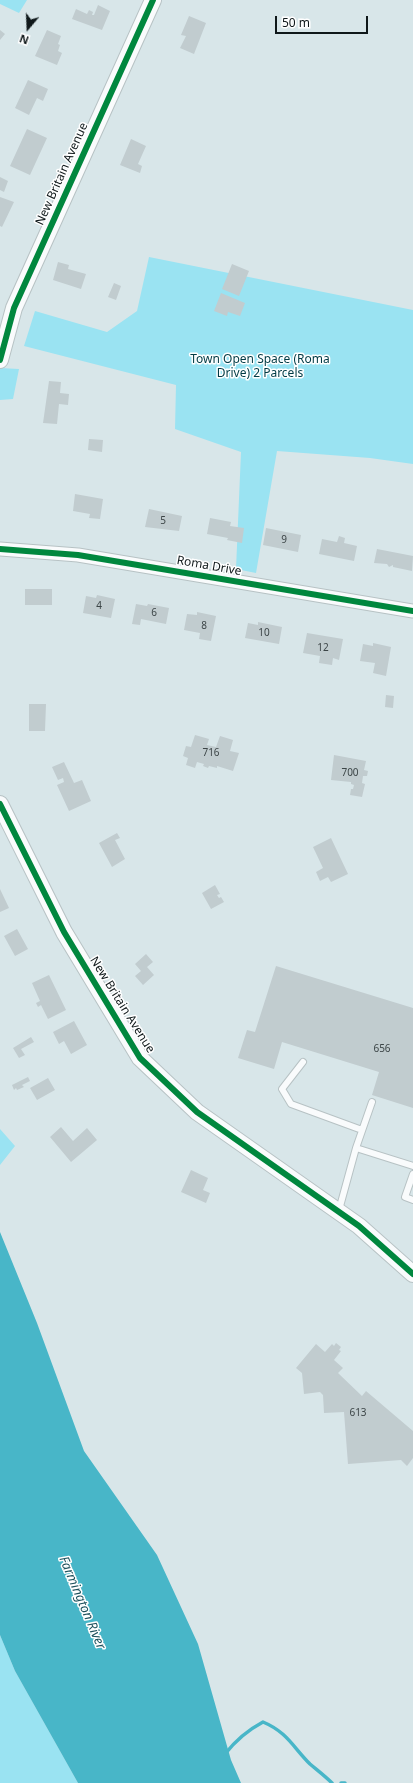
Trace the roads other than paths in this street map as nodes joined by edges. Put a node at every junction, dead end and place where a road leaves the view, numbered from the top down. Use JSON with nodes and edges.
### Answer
{"nodes":[{"id":1,"x":153,"y":0,"type":"edge"},
{"id":2,"x":0,"y":360,"type":"edge"},
{"id":3,"x":0,"y":549,"type":"edge"},
{"id":4,"x":413,"y":611,"type":"edge"},
{"id":5,"x":0,"y":804,"type":"edge"},
{"id":6,"x":303,"y":1062,"type":"dead end"},
{"id":7,"x":372,"y":1102,"type":"dead end"},
{"id":8,"x":362,"y":1130,"type":"junction"},
{"id":9,"x":356,"y":1148,"type":"junction"},
{"id":10,"x":413,"y":1166,"type":"edge"},
{"id":11,"x":413,"y":1174,"type":"edge"},
{"id":12,"x":413,"y":1200,"type":"edge"},
{"id":13,"x":338,"y":1212,"type":"junction"},
{"id":14,"x":413,"y":1274,"type":"edge"}],
"edges":[{"from":1,"to":2,"type":"street","name":"New Britain Avenue"},
{"from":3,"to":4,"type":"street","name":"Roma Drive"},
{"from":5,"to":13,"type":"street","name":"New Britain Avenue"},
{"from":6,"to":8,"type":"lane"},
{"from":7,"to":8,"type":"lane"},
{"from":8,"to":9,"type":"lane"},
{"from":9,"to":10,"type":"lane"},
{"from":9,"to":13,"type":"lane"},
{"from":11,"to":12,"type":"lane"},
{"from":13,"to":14,"type":"street","name":"New Britain Avenue"}]}
